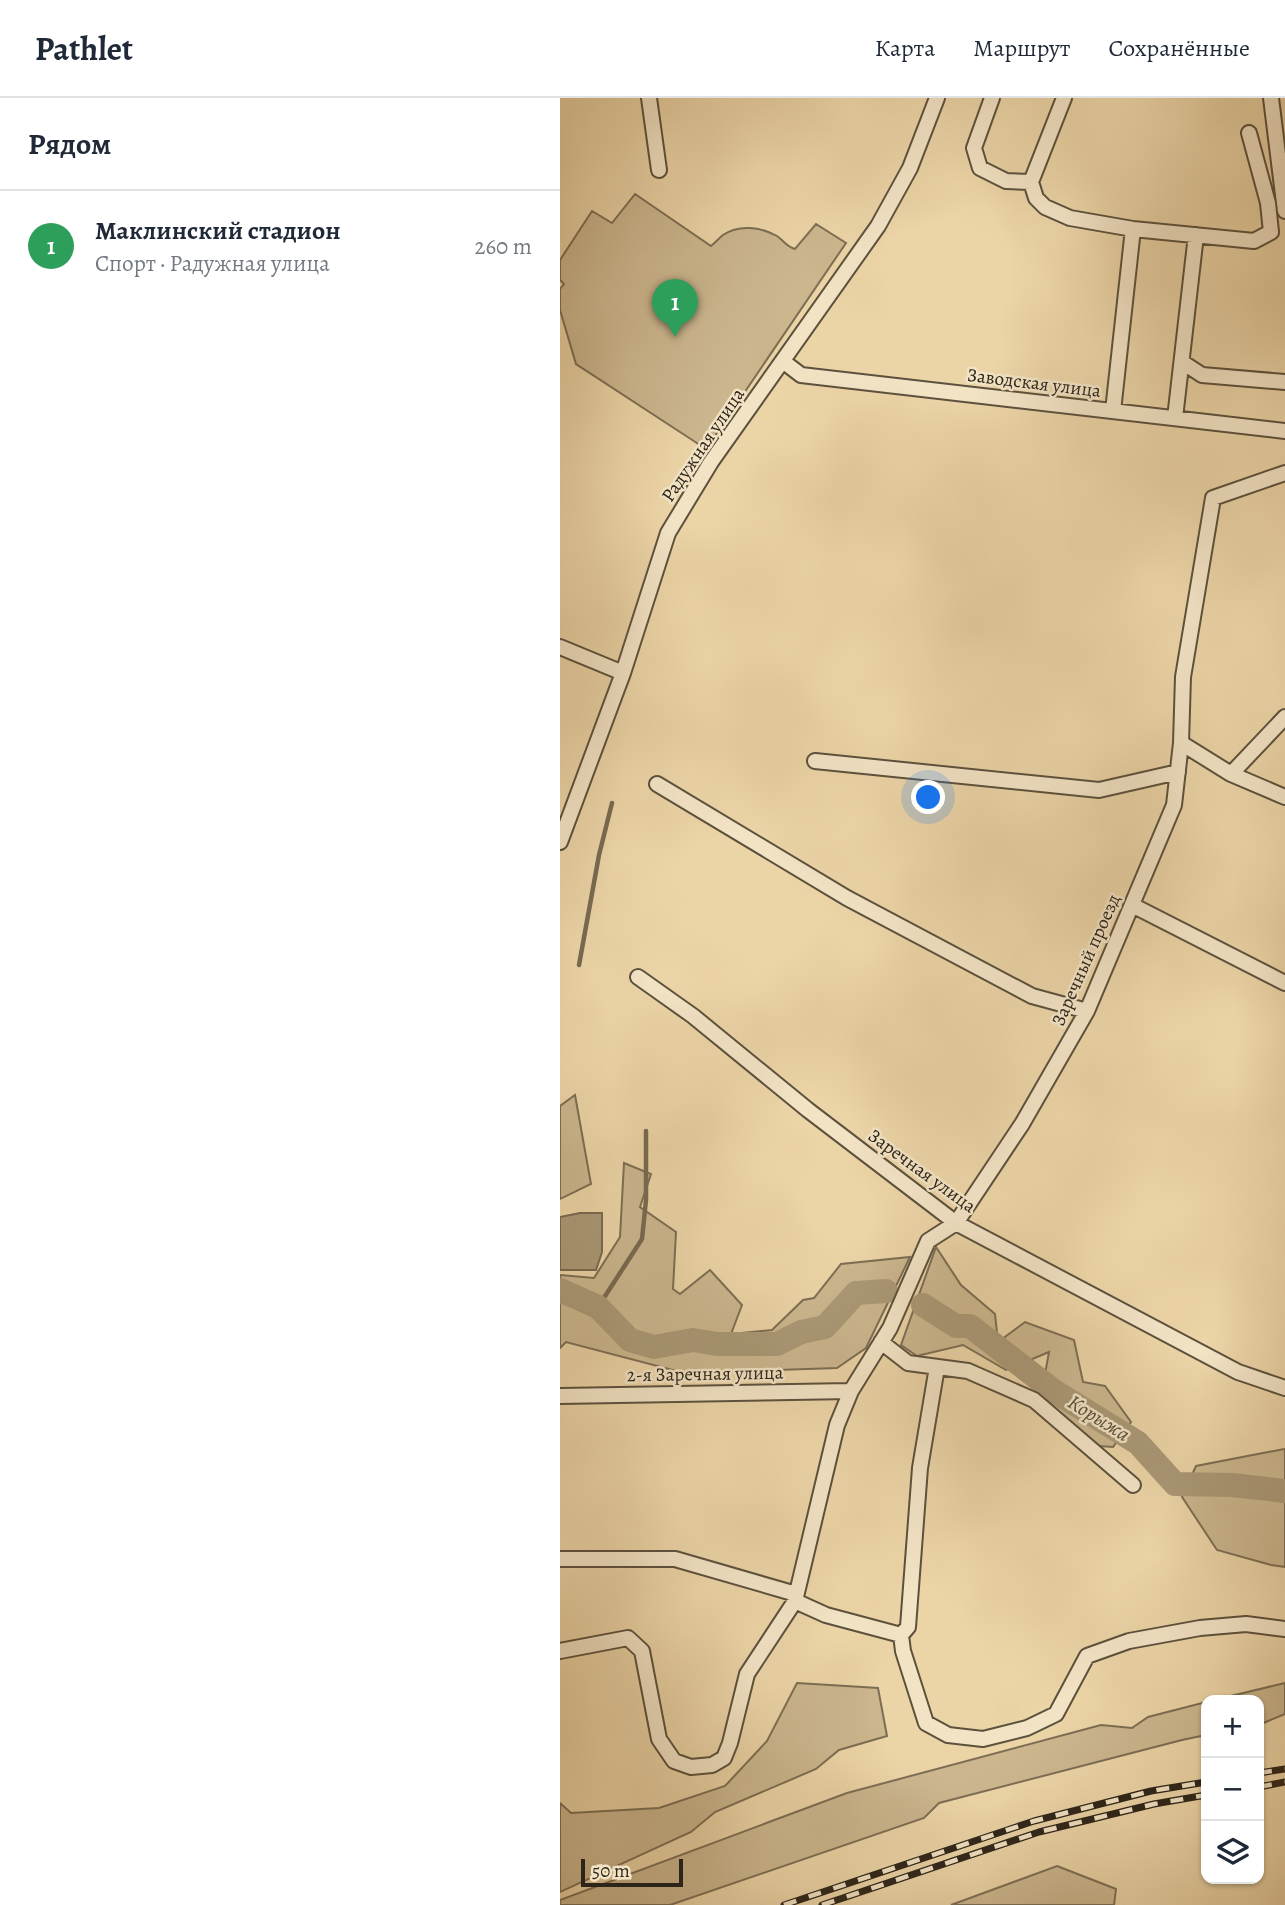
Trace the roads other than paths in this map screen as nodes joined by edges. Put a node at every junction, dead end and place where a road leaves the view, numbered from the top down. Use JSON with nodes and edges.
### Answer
{"nodes":[{"id":1,"x":649,"y":98,"type":"edge"},
{"id":2,"x":937,"y":98,"type":"edge"},
{"id":3,"x":992,"y":98,"type":"edge"},
{"id":4,"x":1063,"y":98,"type":"edge"},
{"id":5,"x":1271,"y":98,"type":"edge"},
{"id":6,"x":1249,"y":133,"type":"dead end"},
{"id":7,"x":659,"y":170,"type":"dead end"},
{"id":8,"x":1031,"y":182,"type":"junction"},
{"id":9,"x":1285,"y":211,"type":"edge"},
{"id":10,"x":1133,"y":229,"type":"junction"},
{"id":11,"x":1196,"y":235,"type":"junction"},
{"id":12,"x":784,"y":362,"type":"junction"},
{"id":13,"x":1182,"y":362,"type":"junction"},
{"id":14,"x":1285,"y":382,"type":"edge"},
{"id":15,"x":1113,"y":411,"type":"junction"},
{"id":16,"x":1175,"y":418,"type":"junction"},
{"id":17,"x":1285,"y":431,"type":"edge"},
{"id":18,"x":1285,"y":473,"type":"edge"},
{"id":19,"x":560,"y":647,"type":"edge"},
{"id":20,"x":623,"y":673,"type":"junction"},
{"id":21,"x":1285,"y":717,"type":"edge"},
{"id":22,"x":1181,"y":743,"type":"junction"},
{"id":23,"x":815,"y":761,"type":"dead end"},
{"id":24,"x":1178,"y":772,"type":"junction"},
{"id":25,"x":1231,"y":774,"type":"junction"},
{"id":26,"x":657,"y":784,"type":"dead end"},
{"id":27,"x":1285,"y":797,"type":"edge"},
{"id":28,"x":560,"y":799,"type":"edge"},
{"id":29,"x":575,"y":799,"type":"junction"},
{"id":30,"x":560,"y":842,"type":"edge"},
{"id":31,"x":1132,"y":905,"type":"junction"},
{"id":32,"x":638,"y":977,"type":"dead end"},
{"id":33,"x":1285,"y":983,"type":"edge"},
{"id":34,"x":1087,"y":1011,"type":"junction"},
{"id":35,"x":956,"y":1223,"type":"junction"},
{"id":36,"x":881,"y":1342,"type":"junction"},
{"id":37,"x":937,"y":1367,"type":"junction"},
{"id":38,"x":1285,"y":1388,"type":"edge"},
{"id":39,"x":850,"y":1391,"type":"junction"},
{"id":40,"x":560,"y":1396,"type":"edge"},
{"id":41,"x":1133,"y":1485,"type":"dead end"},
{"id":42,"x":560,"y":1559,"type":"edge"},
{"id":43,"x":796,"y":1597,"type":"junction"},
{"id":44,"x":1285,"y":1629,"type":"edge"},
{"id":45,"x":901,"y":1635,"type":"junction"},
{"id":46,"x":560,"y":1651,"type":"edge"}],
"edges":[{"from":1,"to":7,"type":"street"},
{"from":2,"to":12,"type":"street","name":"Радужная улица"},
{"from":3,"to":8,"type":"street"},
{"from":4,"to":8,"type":"street"},
{"from":5,"to":9,"type":"street"},
{"from":6,"to":11,"type":"street"},
{"from":8,"to":10,"type":"street"},
{"from":10,"to":11,"type":"street"},
{"from":10,"to":15,"type":"street"},
{"from":11,"to":13,"type":"street"},
{"from":12,"to":15,"type":"street","name":"Заводская улица"},
{"from":12,"to":20,"type":"street","name":"Радужная улица"},
{"from":13,"to":14,"type":"street"},
{"from":13,"to":16,"type":"street"},
{"from":15,"to":16,"type":"street","name":"Заводская улица"},
{"from":16,"to":17,"type":"street","name":"Заводская улица"},
{"from":18,"to":22,"type":"street","name":"Заречный проезд"},
{"from":19,"to":20,"type":"street"},
{"from":20,"to":29,"type":"street","name":"Радужная улица"},
{"from":21,"to":25,"type":"street"},
{"from":22,"to":24,"type":"street","name":"Заречный проезд"},
{"from":22,"to":25,"type":"street"},
{"from":23,"to":24,"type":"street"},
{"from":24,"to":31,"type":"street","name":"Заречный проезд"},
{"from":25,"to":27,"type":"street"},
{"from":26,"to":34,"type":"street"},
{"from":28,"to":29,"type":"street"},
{"from":29,"to":30,"type":"street","name":"Радужная улица"},
{"from":31,"to":33,"type":"street"},
{"from":31,"to":34,"type":"street","name":"Заречный проезд"},
{"from":32,"to":35,"type":"street","name":"Заречная улица"},
{"from":34,"to":35,"type":"street","name":"Заречный проезд"},
{"from":35,"to":36,"type":"street"},
{"from":35,"to":38,"type":"street","name":"Заречная улица"},
{"from":36,"to":37,"type":"street"},
{"from":36,"to":39,"type":"street"},
{"from":37,"to":41,"type":"street"},
{"from":37,"to":45,"type":"street"},
{"from":39,"to":40,"type":"street","name":"2-я Заречная улица"},
{"from":39,"to":43,"type":"street"},
{"from":42,"to":43,"type":"street"},
{"from":43,"to":45,"type":"street"},
{"from":43,"to":46,"type":"street"},
{"from":44,"to":45,"type":"street"}]}
